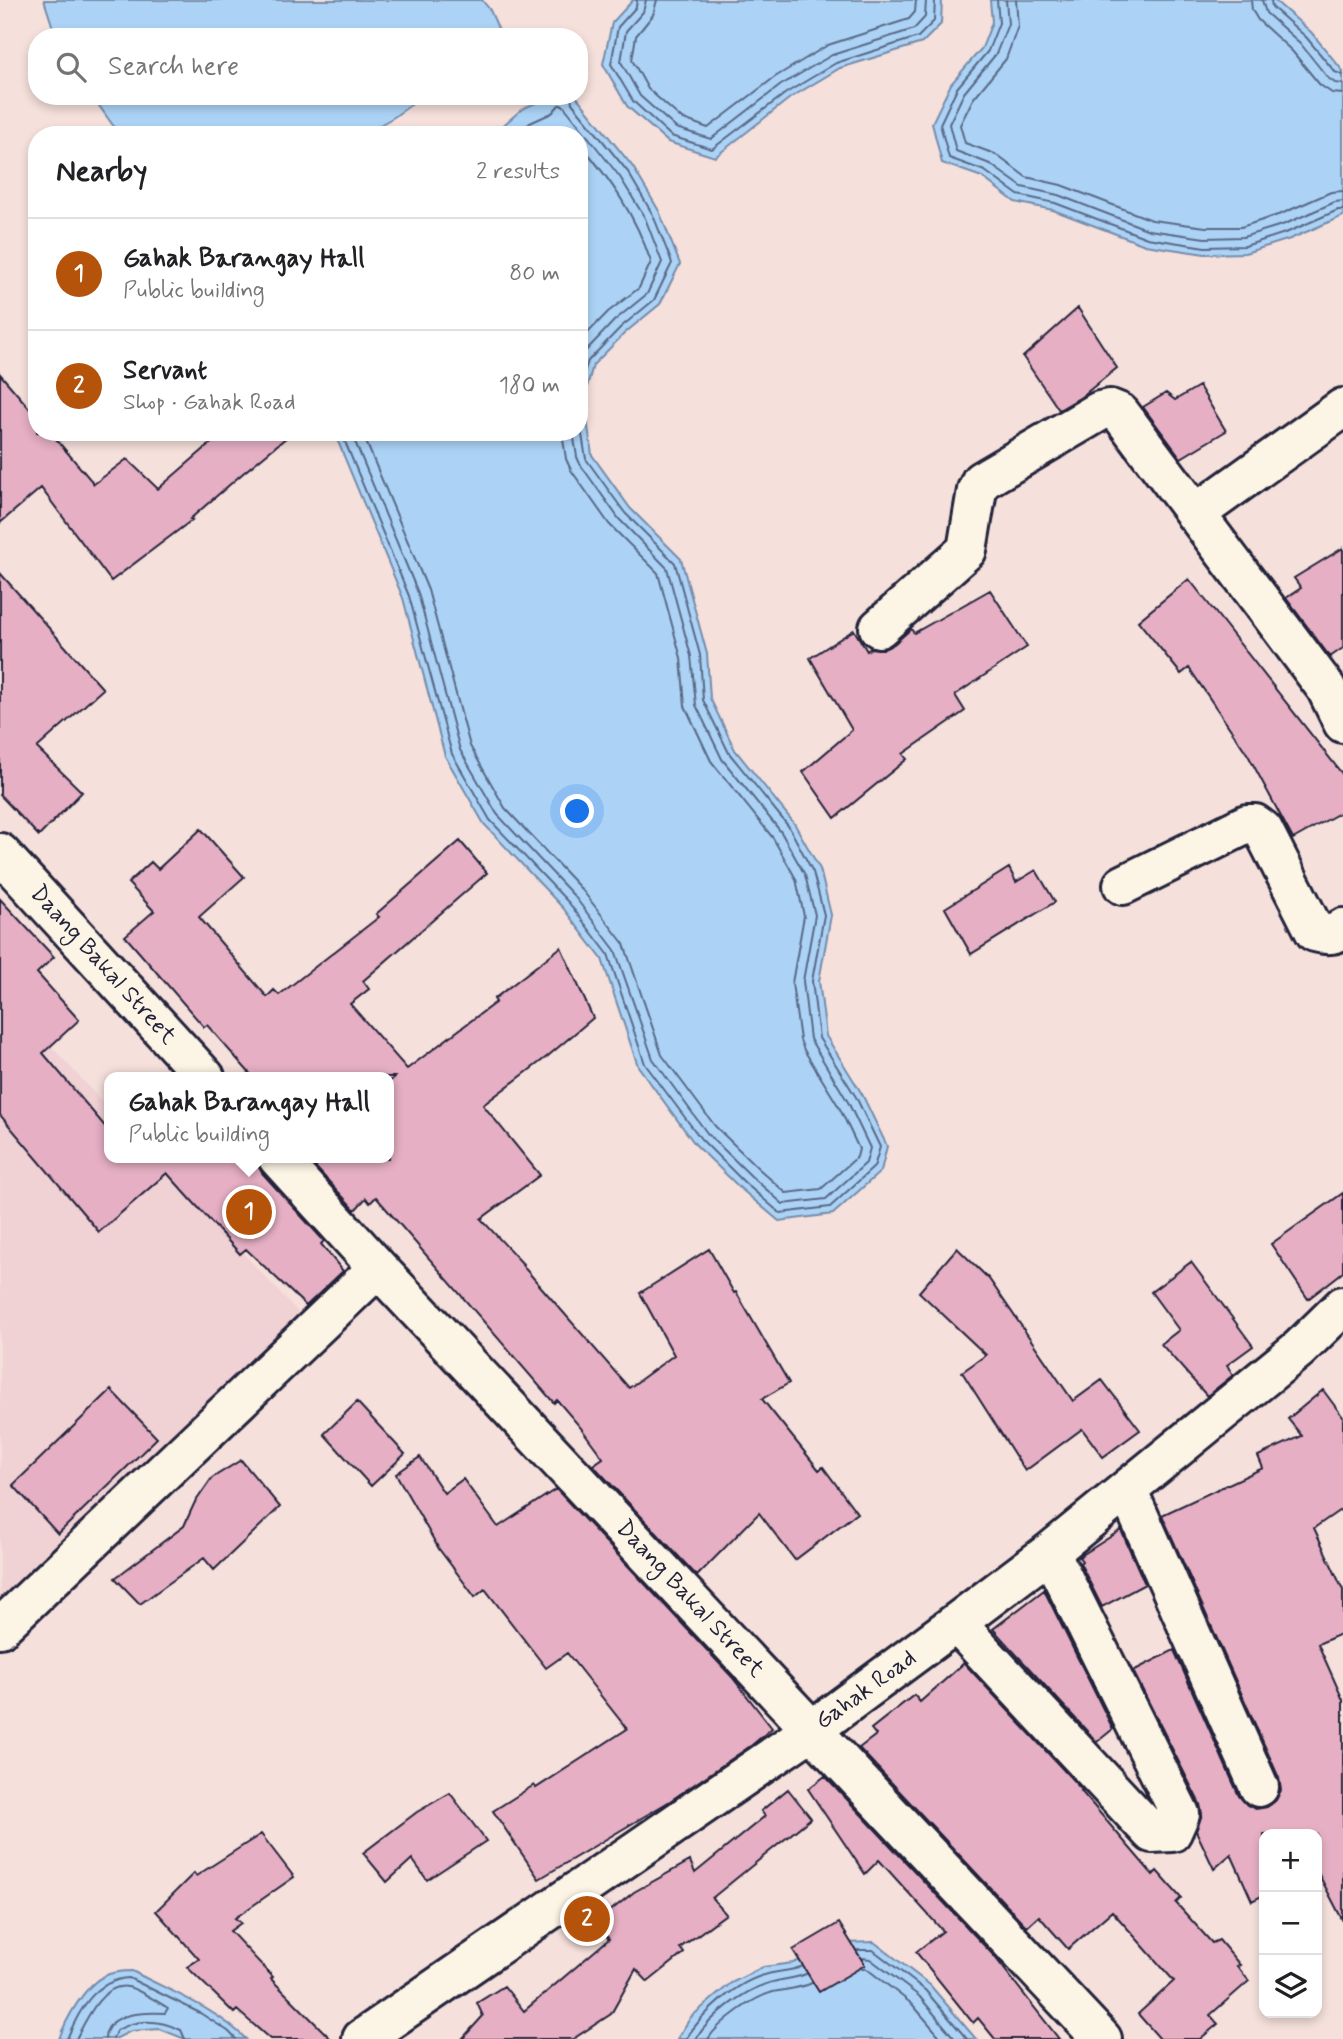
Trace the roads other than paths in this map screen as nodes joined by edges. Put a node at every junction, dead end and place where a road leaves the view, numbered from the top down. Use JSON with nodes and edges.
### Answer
{"nodes":[{"id":1,"x":1343,"y":408,"type":"edge"},
{"id":2,"x":1195,"y":514,"type":"junction"},
{"id":3,"x":879,"y":628,"type":"dead end"},
{"id":4,"x":1343,"y":723,"type":"edge"},
{"id":5,"x":0,"y":853,"type":"edge"},
{"id":6,"x":1123,"y":885,"type":"dead end"},
{"id":7,"x":1343,"y":928,"type":"edge"},
{"id":8,"x":200,"y":1072,"type":"edge"},
{"id":9,"x":283,"y":1163,"type":"edge"},
{"id":10,"x":378,"y":1268,"type":"junction"},
{"id":11,"x":1343,"y":1306,"type":"edge"},
{"id":12,"x":1127,"y":1489,"type":"junction"},
{"id":13,"x":1050,"y":1552,"type":"junction"},
{"id":14,"x":956,"y":1623,"type":"junction"},
{"id":15,"x":0,"y":1628,"type":"edge"},
{"id":16,"x":813,"y":1729,"type":"junction"},
{"id":17,"x":1259,"y":1787,"type":"dead end"},
{"id":18,"x":362,"y":2039,"type":"edge"},
{"id":19,"x":1102,"y":2039,"type":"edge"}],
"edges":[{"from":1,"to":2,"type":"street"},
{"from":2,"to":3,"type":"street"},
{"from":2,"to":4,"type":"street"},
{"from":5,"to":8,"type":"street","name":"Daang Bakal Street"},
{"from":6,"to":7,"type":"street"},
{"from":9,"to":10,"type":"street","name":"Daang Bakal Street"},
{"from":10,"to":15,"type":"street"},
{"from":10,"to":16,"type":"street","name":"Daang Bakal Street"},
{"from":11,"to":12,"type":"street","name":"Gahak Road"},
{"from":12,"to":13,"type":"street","name":"Gahak Road"},
{"from":12,"to":17,"type":"street"},
{"from":13,"to":14,"type":"street","name":"Gahak Road"},
{"from":13,"to":14,"type":"street"},
{"from":14,"to":16,"type":"street","name":"Gahak Road"},
{"from":16,"to":18,"type":"street","name":"Gahak Road"},
{"from":16,"to":19,"type":"street","name":"Daang Bakal Street"}]}
